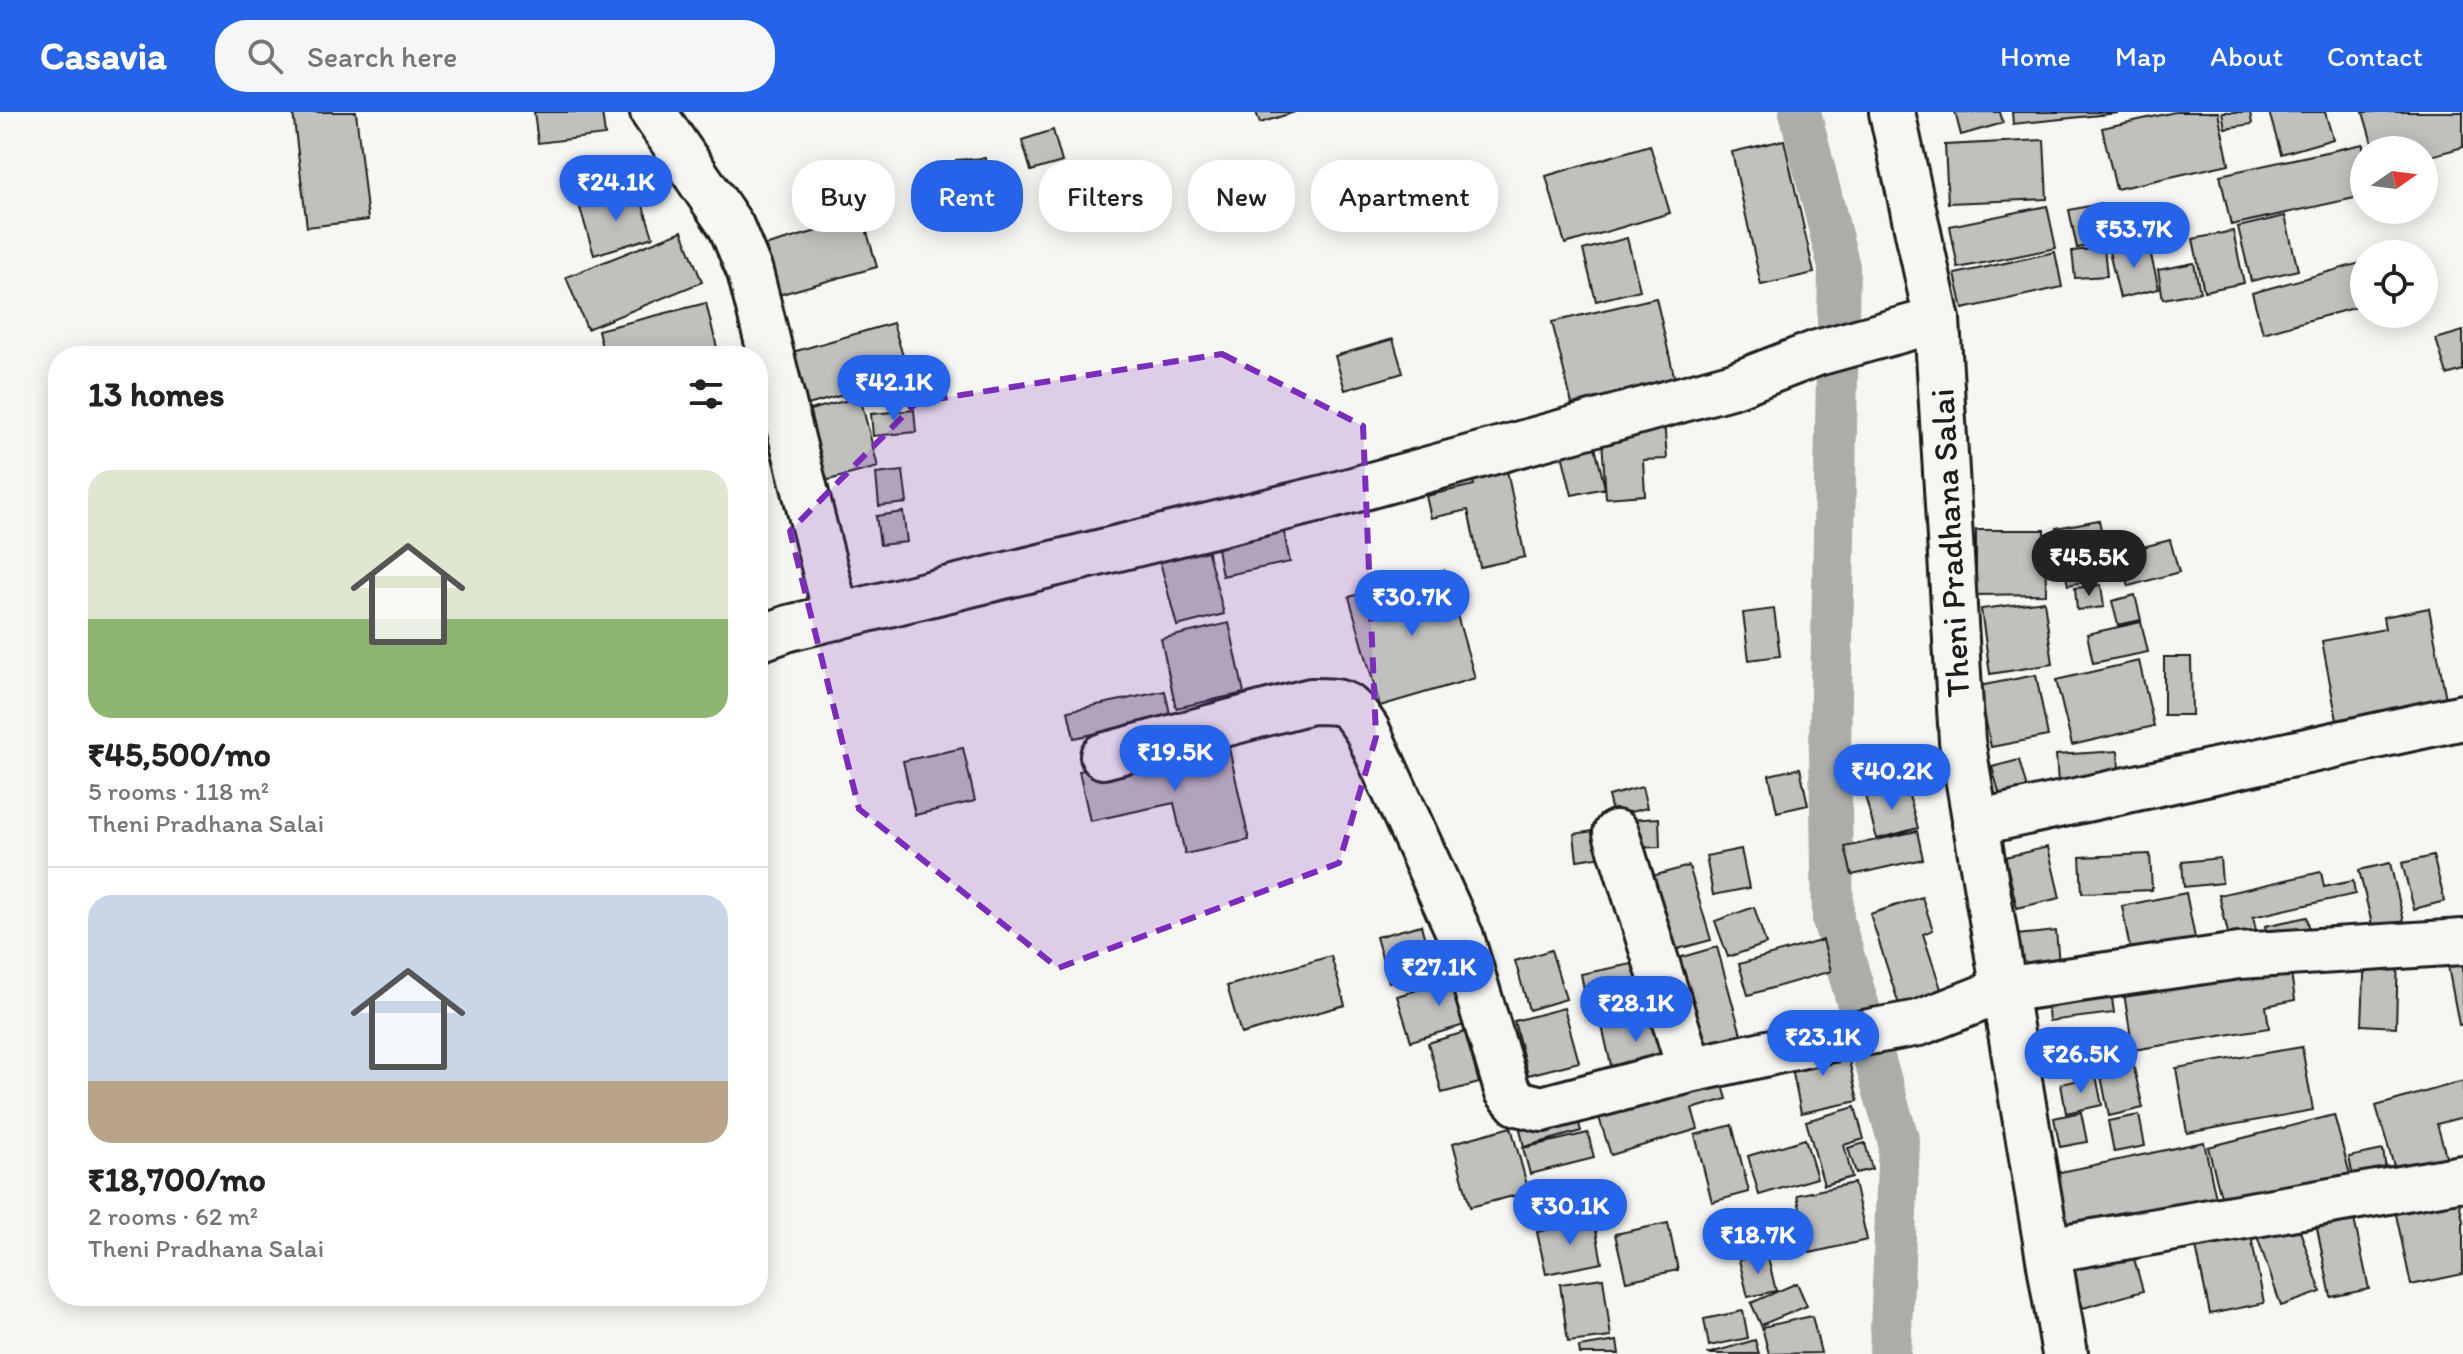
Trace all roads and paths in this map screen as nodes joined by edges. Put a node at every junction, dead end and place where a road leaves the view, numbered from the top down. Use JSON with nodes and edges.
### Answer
{"nodes":[{"id":1,"x":653,"y":112,"type":"edge"},
{"id":2,"x":1892,"y":112,"type":"edge"},
{"id":3,"x":1937,"y":320,"type":"junction"},
{"id":4,"x":837,"y":617,"type":"junction"},
{"id":5,"x":768,"y":635,"type":"edge"},
{"id":6,"x":2463,"y":717,"type":"edge"},
{"id":7,"x":1103,"y":756,"type":"dead end"},
{"id":8,"x":1975,"y":823,"type":"junction"},
{"id":9,"x":1616,"y":833,"type":"dead end"},
{"id":10,"x":2463,"y":942,"type":"edge"},
{"id":11,"x":2003,"y":990,"type":"junction"},
{"id":12,"x":1690,"y":1070,"type":"junction"},
{"id":13,"x":2463,"y":1178,"type":"edge"},
{"id":14,"x":2048,"y":1250,"type":"junction"},
{"id":15,"x":2065,"y":1354,"type":"edge"}],
"edges":[{"from":1,"to":4,"type":"street"},
{"from":2,"to":3,"type":"street","name":"Theni Pradhana Salai"},
{"from":3,"to":4,"type":"street"},
{"from":3,"to":8,"type":"street","name":"Theni Pradhana Salai"},
{"from":4,"to":5,"type":"street"},
{"from":6,"to":8,"type":"street"},
{"from":7,"to":12,"type":"street"},
{"from":8,"to":11,"type":"street","name":"Theni Pradhana Salai"},
{"from":9,"to":12,"type":"street"},
{"from":10,"to":11,"type":"street"},
{"from":11,"to":12,"type":"street"},
{"from":11,"to":14,"type":"street","name":"Theni Pradhana Salai"},
{"from":13,"to":14,"type":"street"},
{"from":14,"to":15,"type":"street","name":"Theni Pradhana Salai"}]}
